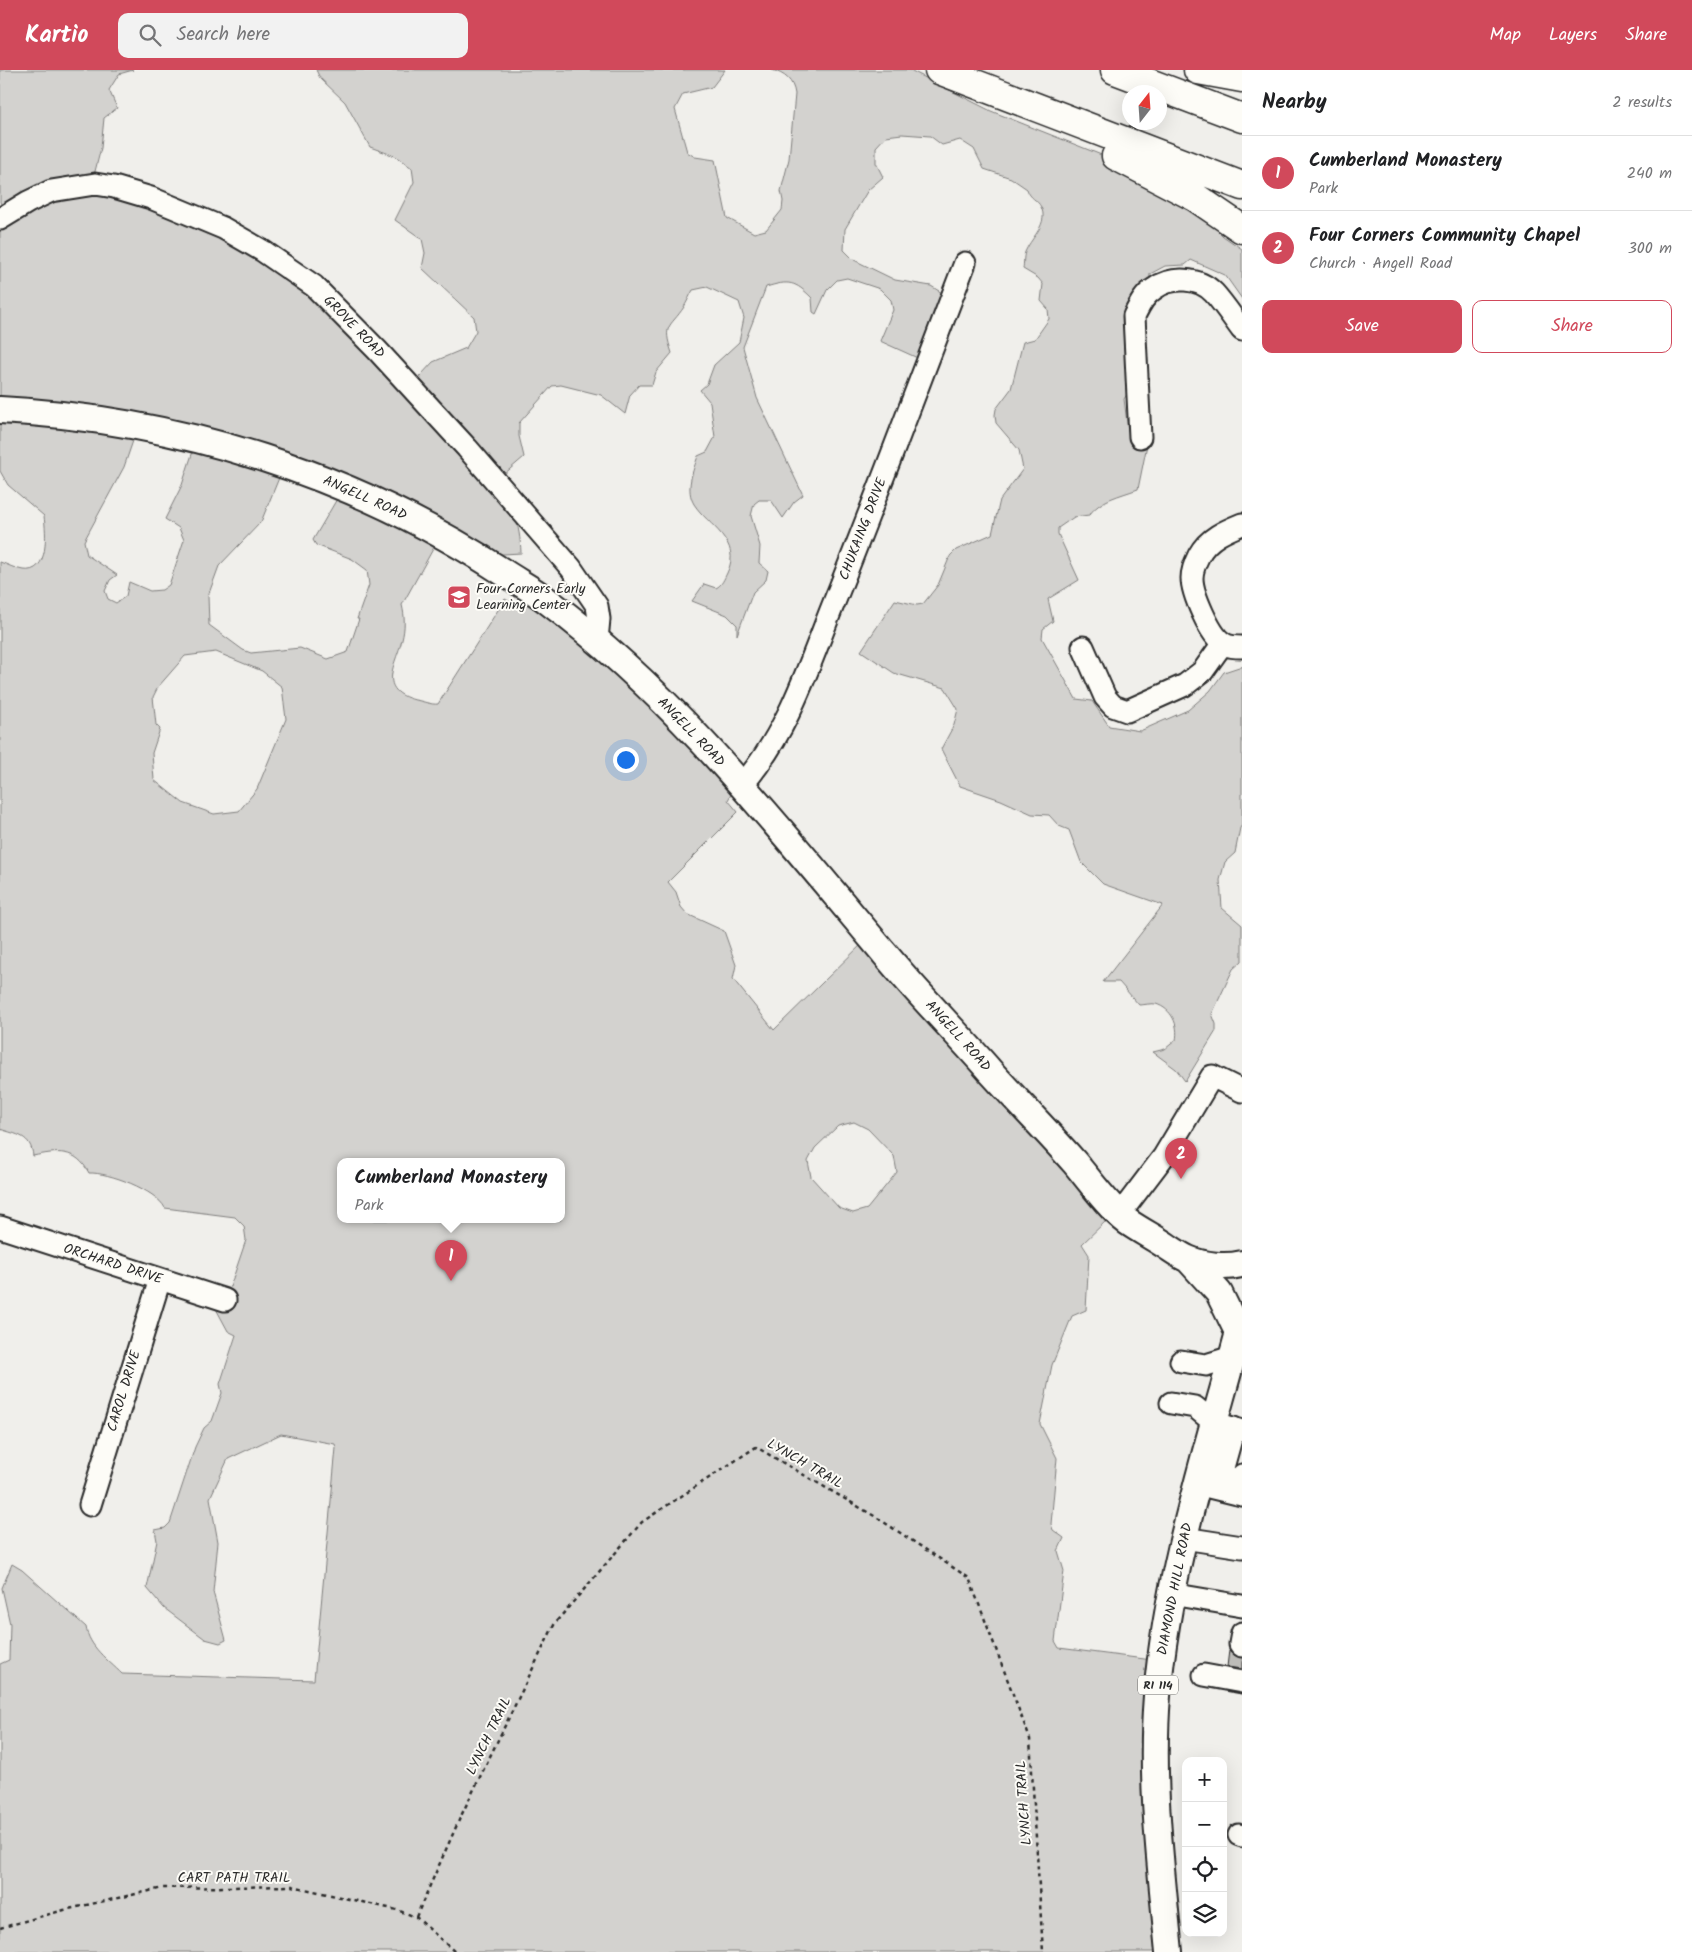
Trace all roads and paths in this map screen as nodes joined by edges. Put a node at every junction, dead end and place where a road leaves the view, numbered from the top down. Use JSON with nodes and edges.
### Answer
{"nodes":[{"id":1,"x":939,"y":70,"type":"edge"},
{"id":2,"x":1115,"y":70,"type":"edge"},
{"id":3,"x":1198,"y":70,"type":"edge"},
{"id":4,"x":1242,"y":78,"type":"edge"},
{"id":5,"x":988,"y":90,"type":"junction"},
{"id":6,"x":1242,"y":118,"type":"edge"},
{"id":7,"x":1242,"y":186,"type":"edge"},
{"id":8,"x":0,"y":219,"type":"edge"},
{"id":9,"x":1242,"y":229,"type":"edge"},
{"id":10,"x":965,"y":263,"type":"dead end"},
{"id":11,"x":1242,"y":330,"type":"edge"},
{"id":12,"x":0,"y":410,"type":"edge"},
{"id":13,"x":1140,"y":437,"type":"dead end"},
{"id":14,"x":1242,"y":524,"type":"edge"},
{"id":15,"x":597,"y":640,"type":"junction"},
{"id":16,"x":1232,"y":645,"type":"edge"},
{"id":17,"x":1083,"y":647,"type":"dead end"},
{"id":18,"x":742,"y":785,"type":"junction"},
{"id":19,"x":1242,"y":1091,"type":"edge"},
{"id":20,"x":1120,"y":1214,"type":"junction"},
{"id":21,"x":0,"y":1227,"type":"edge"},
{"id":22,"x":1189,"y":1260,"type":"junction"},
{"id":23,"x":1242,"y":1264,"type":"edge"},
{"id":24,"x":160,"y":1278,"type":"junction"},
{"id":25,"x":226,"y":1300,"type":"dead end"},
{"id":26,"x":1238,"y":1337,"type":"edge"},
{"id":27,"x":1181,"y":1361,"type":"dead end"},
{"id":28,"x":1233,"y":1386,"type":"edge"},
{"id":29,"x":1171,"y":1403,"type":"dead end"},
{"id":30,"x":1230,"y":1427,"type":"edge"},
{"id":31,"x":1227,"y":1487,"type":"edge"},
{"id":32,"x":90,"y":1505,"type":"dead end"},
{"id":33,"x":1184,"y":1538,"type":"junction"},
{"id":34,"x":1242,"y":1547,"type":"edge"},
{"id":35,"x":1171,"y":1594,"type":"junction"},
{"id":36,"x":1242,"y":1606,"type":"edge"},
{"id":37,"x":1242,"y":1633,"type":"edge"},
{"id":38,"x":1242,"y":1646,"type":"edge"},
{"id":39,"x":1204,"y":1675,"type":"dead end"},
{"id":40,"x":1242,"y":1682,"type":"edge"},
{"id":41,"x":416,"y":1917,"type":"junction"},
{"id":42,"x":0,"y":1928,"type":"edge"},
{"id":43,"x":455,"y":1952,"type":"edge"},
{"id":44,"x":1043,"y":1952,"type":"edge"},
{"id":45,"x":1169,"y":1952,"type":"edge"}],
"edges":[{"from":1,"to":5,"type":"highway"},
{"from":2,"to":6,"type":"highway"},
{"from":3,"to":4,"type":"highway"},
{"from":5,"to":7,"type":"highway"},
{"from":5,"to":9,"type":"highway"},
{"from":8,"to":15,"type":"street","name":"GROVE ROAD"},
{"from":10,"to":18,"type":"street","name":"CHUKAING DRIVE"},
{"from":11,"to":13,"type":"street"},
{"from":12,"to":15,"type":"main road","name":"ANGELL ROAD"},
{"from":14,"to":16,"type":"street"},
{"from":15,"to":18,"type":"main road","name":"ANGELL ROAD"},
{"from":16,"to":17,"type":"street"},
{"from":18,"to":20,"type":"main road","name":"ANGELL ROAD"},
{"from":19,"to":20,"type":"street"},
{"from":20,"to":22,"type":"main road","name":"ANGELL ROAD"},
{"from":21,"to":24,"type":"street","name":"ORCHARD DRIVE"},
{"from":22,"to":23,"type":"main road","name":"ANGELL ROAD"},
{"from":22,"to":26,"type":"main road"},
{"from":24,"to":25,"type":"street","name":"ORCHARD DRIVE"},
{"from":24,"to":32,"type":"street","name":"CAROL DRIVE"},
{"from":26,"to":27,"type":"street"},
{"from":26,"to":28,"type":"main road","name":"DIAMOND HILL ROAD","number":"RI 114"},
{"from":28,"to":30,"type":"main road","name":"DIAMOND HILL ROAD","number":"RI 114"},
{"from":29,"to":30,"type":"street"},
{"from":30,"to":31,"type":"main road","name":"DIAMOND HILL ROAD","number":"RI 114"},
{"from":31,"to":33,"type":"main road","name":"DIAMOND HILL ROAD","number":"RI 114"},
{"from":33,"to":34,"type":"street"},
{"from":33,"to":35,"type":"main road","name":"DIAMOND HILL ROAD","number":"RI 114"},
{"from":35,"to":36,"type":"street"},
{"from":35,"to":45,"type":"main road","name":"DIAMOND HILL ROAD","number":"RI 114"},
{"from":37,"to":38,"type":"street"},
{"from":39,"to":40,"type":"street"},
{"from":41,"to":42,"type":"path","name":"CART PATH TRAIL"},
{"from":41,"to":43,"type":"path","name":"CART PATH TRAIL"},
{"from":41,"to":44,"type":"path","name":"LYNCH TRAIL"}]}
